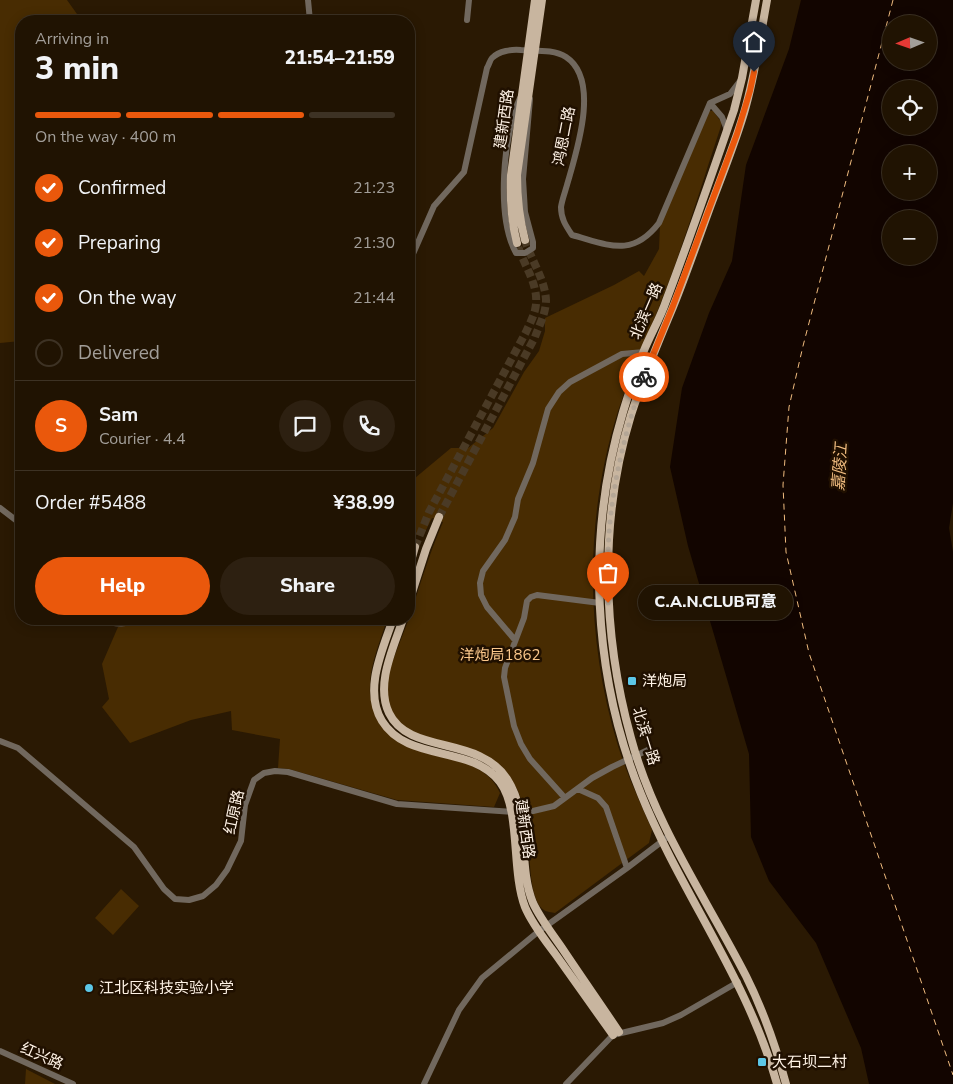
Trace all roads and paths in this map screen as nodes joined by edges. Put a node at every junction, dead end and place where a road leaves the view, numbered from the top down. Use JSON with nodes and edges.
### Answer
{"nodes":[{"id":1,"x":308,"y":0,"type":"edge"},
{"id":2,"x":470,"y":0,"type":"edge"},
{"id":3,"x":535,"y":0,"type":"edge"},
{"id":4,"x":542,"y":0,"type":"edge"},
{"id":5,"x":756,"y":0,"type":"edge"},
{"id":6,"x":767,"y":0,"type":"edge"},
{"id":7,"x":309,"y":15,"type":"edge"},
{"id":8,"x":467,"y":20,"type":"dead end"},
{"id":9,"x":531,"y":51,"type":"junction"},
{"id":10,"x":742,"y":78,"type":"junction"},
{"id":11,"x":530,"y":80,"type":"junction"},
{"id":12,"x":522,"y":94,"type":"junction"},
{"id":13,"x":710,"y":103,"type":"junction"},
{"id":14,"x":727,"y":130,"type":"junction"},
{"id":15,"x":415,"y":250,"type":"edge"},
{"id":16,"x":644,"y":352,"type":"junction"},
{"id":17,"x":0,"y":508,"type":"edge"},
{"id":18,"x":439,"y":517,"type":"tunnel mouth"},
{"id":19,"x":15,"y":519,"type":"edge"},
{"id":20,"x":416,"y":547,"type":"tunnel mouth"},
{"id":21,"x":415,"y":550,"type":"edge"},
{"id":22,"x":415,"y":583,"type":"edge"},
{"id":23,"x":600,"y":603,"type":"junction"},
{"id":24,"x":391,"y":625,"type":"edge"},
{"id":25,"x":401,"y":625,"type":"edge"},
{"id":26,"x":516,"y":640,"type":"junction"},
{"id":27,"x":0,"y":741,"type":"edge"},
{"id":28,"x":650,"y":749,"type":"dead end"},
{"id":29,"x":578,"y":789,"type":"junction"},
{"id":30,"x":565,"y":798,"type":"junction"},
{"id":31,"x":516,"y":812,"type":"junction"},
{"id":32,"x":669,"y":836,"type":"junction"},
{"id":33,"x":662,"y":842,"type":"junction"},
{"id":34,"x":627,"y":868,"type":"junction"},
{"id":35,"x":547,"y":926,"type":"junction"},
{"id":36,"x":539,"y":931,"type":"junction"},
{"id":37,"x":738,"y":982,"type":"junction"},
{"id":38,"x":616,"y":1034,"type":"junction"},
{"id":39,"x":0,"y":1051,"type":"edge"},
{"id":40,"x":73,"y":1084,"type":"edge"},
{"id":41,"x":424,"y":1084,"type":"edge"},
{"id":42,"x":566,"y":1084,"type":"edge"},
{"id":43,"x":777,"y":1084,"type":"edge"},
{"id":44,"x":786,"y":1084,"type":"edge"}],
"edges":[{"from":1,"to":7,"type":"street"},
{"from":2,"to":8,"type":"street"},
{"from":3,"to":9,"type":"main road","name":"建新西路"},
{"from":4,"to":9,"type":"main road","name":"建新西路"},
{"from":5,"to":10,"type":"main road","name":"北滨一路"},
{"from":6,"to":32,"type":"main road","name":"北滨一路"},
{"from":9,"to":11,"type":"main road","name":"建新西路"},
{"from":9,"to":12,"type":"main road","name":"建新西路"},
{"from":9,"to":13,"type":"street","name":"鸿恩二路"},
{"from":9,"to":15,"type":"street","name":"鸿恩二路"},
{"from":10,"to":13,"type":"street"},
{"from":10,"to":14,"type":"main road","name":"北滨一路"},
{"from":11,"to":12,"type":"main road","name":"建新西路"},
{"from":11,"to":12,"type":"street"},
{"from":13,"to":14,"type":"street"},
{"from":14,"to":16,"type":"main road","name":"北滨一路"},
{"from":16,"to":23,"type":"main road","name":"北滨一路"},
{"from":16,"to":26,"type":"street"},
{"from":17,"to":19,"type":"street"},
{"from":18,"to":22,"type":"main road"},
{"from":20,"to":21,"type":"main road"},
{"from":23,"to":26,"type":"street"},
{"from":23,"to":33,"type":"main road","name":"北滨一路"},
{"from":24,"to":31,"type":"main road","name":"建新西路"},
{"from":25,"to":31,"type":"main road","name":"建新西路"},
{"from":26,"to":30,"type":"street"},
{"from":27,"to":31,"type":"street","name":"红原路"},
{"from":28,"to":29,"type":"street"},
{"from":29,"to":30,"type":"street"},
{"from":29,"to":34,"type":"street"},
{"from":30,"to":31,"type":"street"},
{"from":31,"to":35,"type":"main road","name":"建新西路"},
{"from":31,"to":36,"type":"main road","name":"建新西路"},
{"from":32,"to":33,"type":"street"},
{"from":32,"to":44,"type":"main road","name":"北滨一路"},
{"from":33,"to":34,"type":"street"},
{"from":33,"to":37,"type":"main road","name":"北滨一路"},
{"from":34,"to":35,"type":"street"},
{"from":35,"to":36,"type":"street"},
{"from":35,"to":38,"type":"main road","name":"建新西路"},
{"from":36,"to":38,"type":"main road","name":"建新西路"},
{"from":36,"to":41,"type":"street"},
{"from":37,"to":38,"type":"street"},
{"from":37,"to":43,"type":"main road","name":"北滨一路"},
{"from":38,"to":42,"type":"street"},
{"from":39,"to":40,"type":"street","name":"红兴路"}]}
